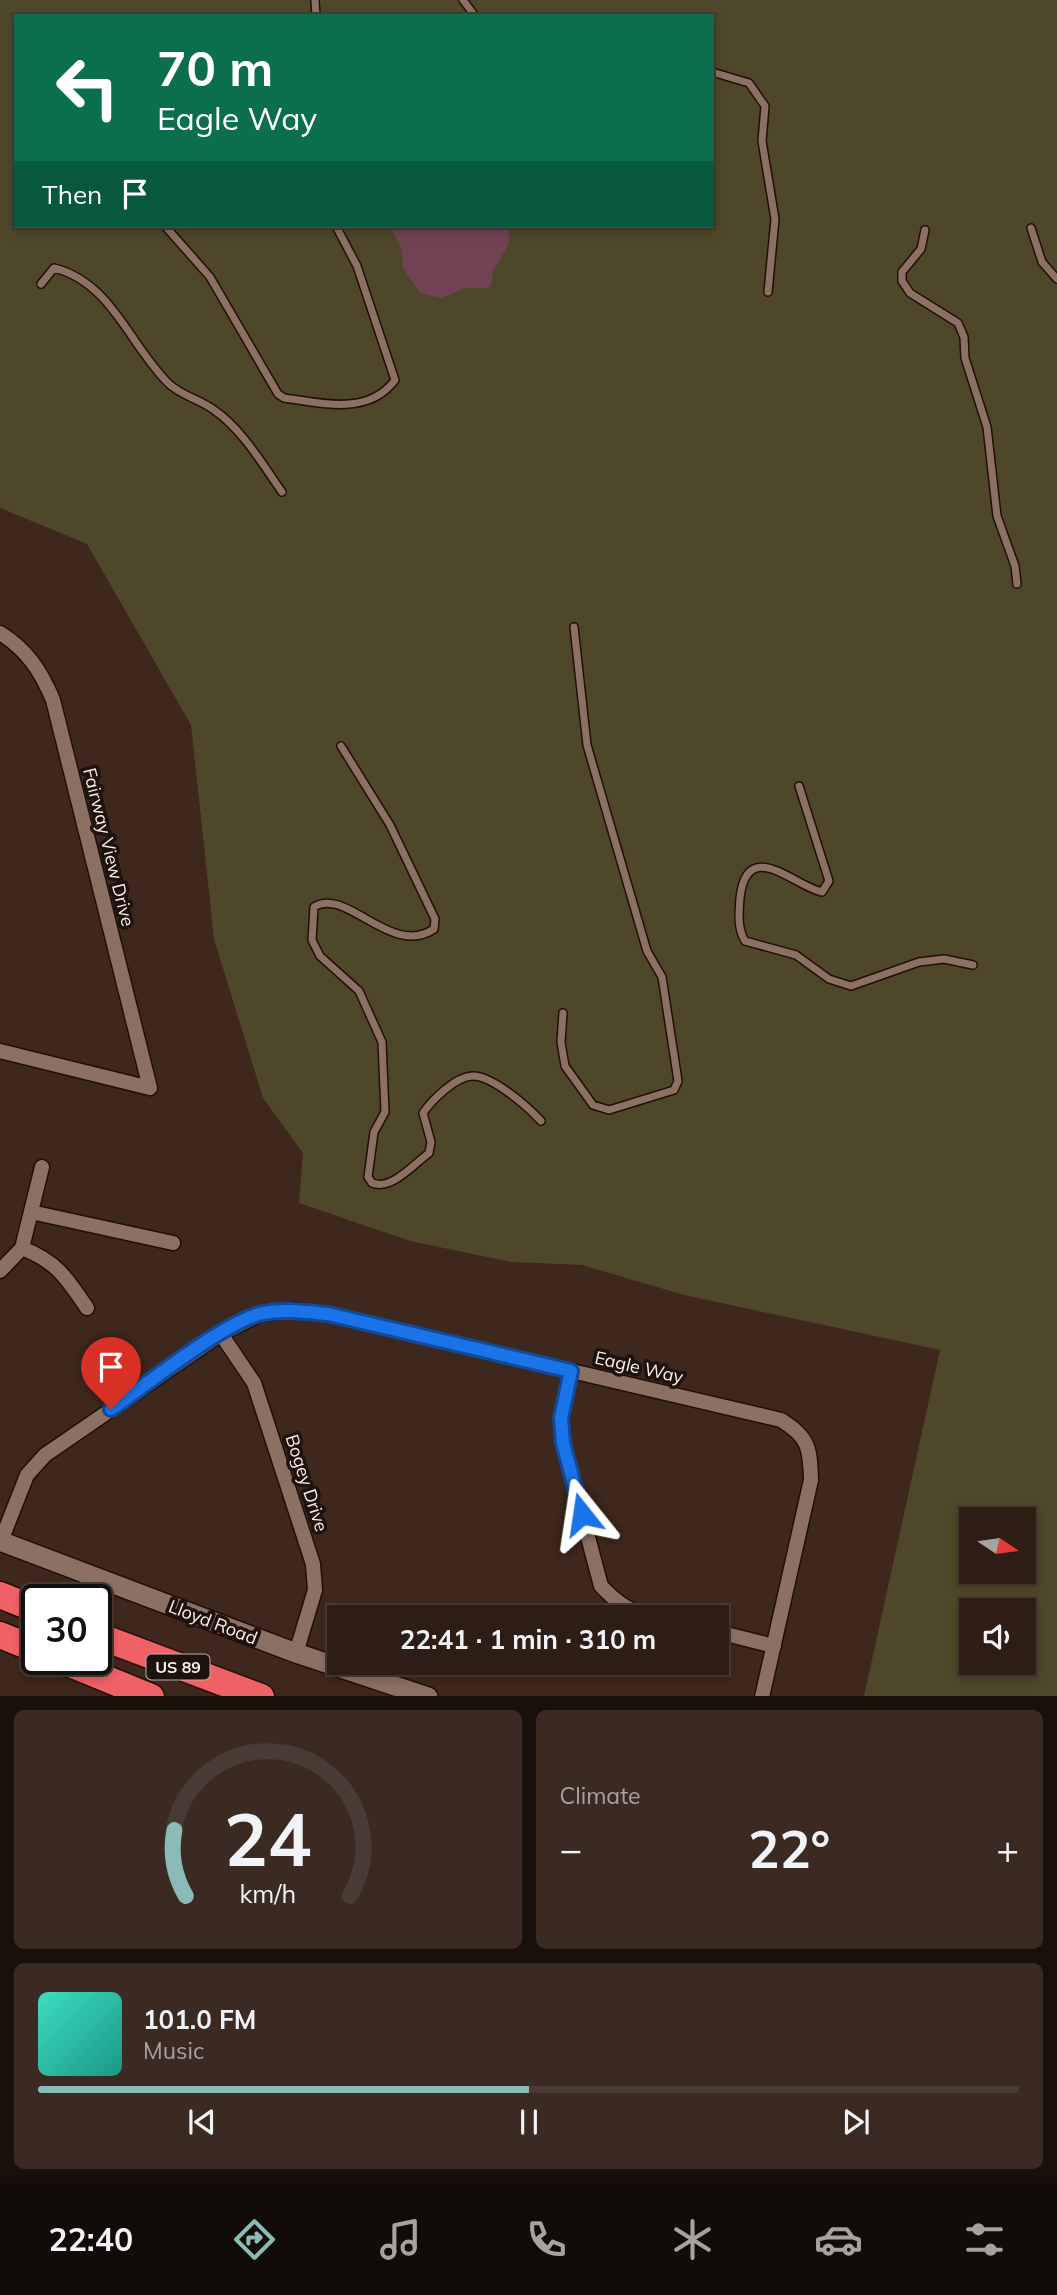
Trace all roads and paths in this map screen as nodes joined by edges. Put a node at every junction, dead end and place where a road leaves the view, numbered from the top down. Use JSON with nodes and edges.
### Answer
{"nodes":[{"id":1,"x":714,"y":73,"type":"edge"},
{"id":2,"x":167,"y":228,"type":"edge"},
{"id":3,"x":337,"y":228,"type":"edge"},
{"id":4,"x":1031,"y":228,"type":"dead end"},
{"id":5,"x":925,"y":230,"type":"dead end"},
{"id":6,"x":1057,"y":279,"type":"edge"},
{"id":7,"x":41,"y":284,"type":"dead end"},
{"id":8,"x":768,"y":292,"type":"dead end"},
{"id":9,"x":282,"y":492,"type":"dead end"},
{"id":10,"x":1017,"y":584,"type":"dead end"},
{"id":11,"x":574,"y":627,"type":"dead end"},
{"id":12,"x":0,"y":633,"type":"edge"},
{"id":13,"x":341,"y":746,"type":"dead end"},
{"id":14,"x":799,"y":786,"type":"dead end"},
{"id":15,"x":973,"y":965,"type":"dead end"},
{"id":16,"x":563,"y":1013,"type":"dead end"},
{"id":17,"x":0,"y":1051,"type":"edge"},
{"id":18,"x":541,"y":1121,"type":"dead end"},
{"id":19,"x":42,"y":1167,"type":"dead end"},
{"id":20,"x":31,"y":1212,"type":"junction"},
{"id":21,"x":173,"y":1243,"type":"dead end"},
{"id":22,"x":22,"y":1248,"type":"junction"},
{"id":23,"x":0,"y":1271,"type":"edge"},
{"id":24,"x":87,"y":1308,"type":"dead end"},
{"id":25,"x":221,"y":1334,"type":"junction"},
{"id":26,"x":571,"y":1371,"type":"junction"},
{"id":27,"x":0,"y":1541,"type":"edge"},
{"id":28,"x":0,"y":1595,"type":"edge"},
{"id":29,"x":21,"y":1604,"type":"edge"},
{"id":30,"x":620,"y":1605,"type":"edge"},
{"id":31,"x":0,"y":1635,"type":"edge"},
{"id":32,"x":729,"y":1635,"type":"edge"},
{"id":33,"x":112,"y":1641,"type":"edge"},
{"id":34,"x":21,"y":1644,"type":"edge"},
{"id":35,"x":774,"y":1646,"type":"junction"},
{"id":36,"x":296,"y":1653,"type":"junction"},
{"id":37,"x":98,"y":1675,"type":"edge"},
{"id":38,"x":151,"y":1696,"type":"edge"},
{"id":39,"x":261,"y":1696,"type":"edge"},
{"id":40,"x":428,"y":1696,"type":"edge"},
{"id":41,"x":762,"y":1696,"type":"edge"}],
"edges":[{"from":1,"to":8,"type":"lane"},
{"from":2,"to":3,"type":"lane"},
{"from":4,"to":6,"type":"lane"},
{"from":5,"to":10,"type":"lane"},
{"from":7,"to":9,"type":"lane"},
{"from":11,"to":16,"type":"lane"},
{"from":12,"to":17,"type":"street","name":"Fairway View Drive"},
{"from":13,"to":18,"type":"lane"},
{"from":14,"to":15,"type":"lane"},
{"from":19,"to":20,"type":"street"},
{"from":20,"to":21,"type":"street"},
{"from":20,"to":22,"type":"street"},
{"from":22,"to":23,"type":"street"},
{"from":22,"to":24,"type":"street"},
{"from":25,"to":26,"type":"street","name":"Eagle Way"},
{"from":25,"to":27,"type":"street","name":"Eagle Way"},
{"from":25,"to":36,"type":"street","name":"Bogey Drive"},
{"from":26,"to":30,"type":"street"},
{"from":26,"to":35,"type":"street","name":"Eagle Way"},
{"from":27,"to":36,"type":"street","name":"Lloyd Road"},
{"from":28,"to":29,"type":"highway"},
{"from":31,"to":34,"type":"highway"},
{"from":32,"to":35,"type":"street"},
{"from":33,"to":39,"type":"highway","number":"US 89"},
{"from":35,"to":41,"type":"street","name":"Eagle Way"},
{"from":36,"to":40,"type":"street","name":"Lloyd Road"},
{"from":37,"to":38,"type":"highway","number":"US 89"}]}
